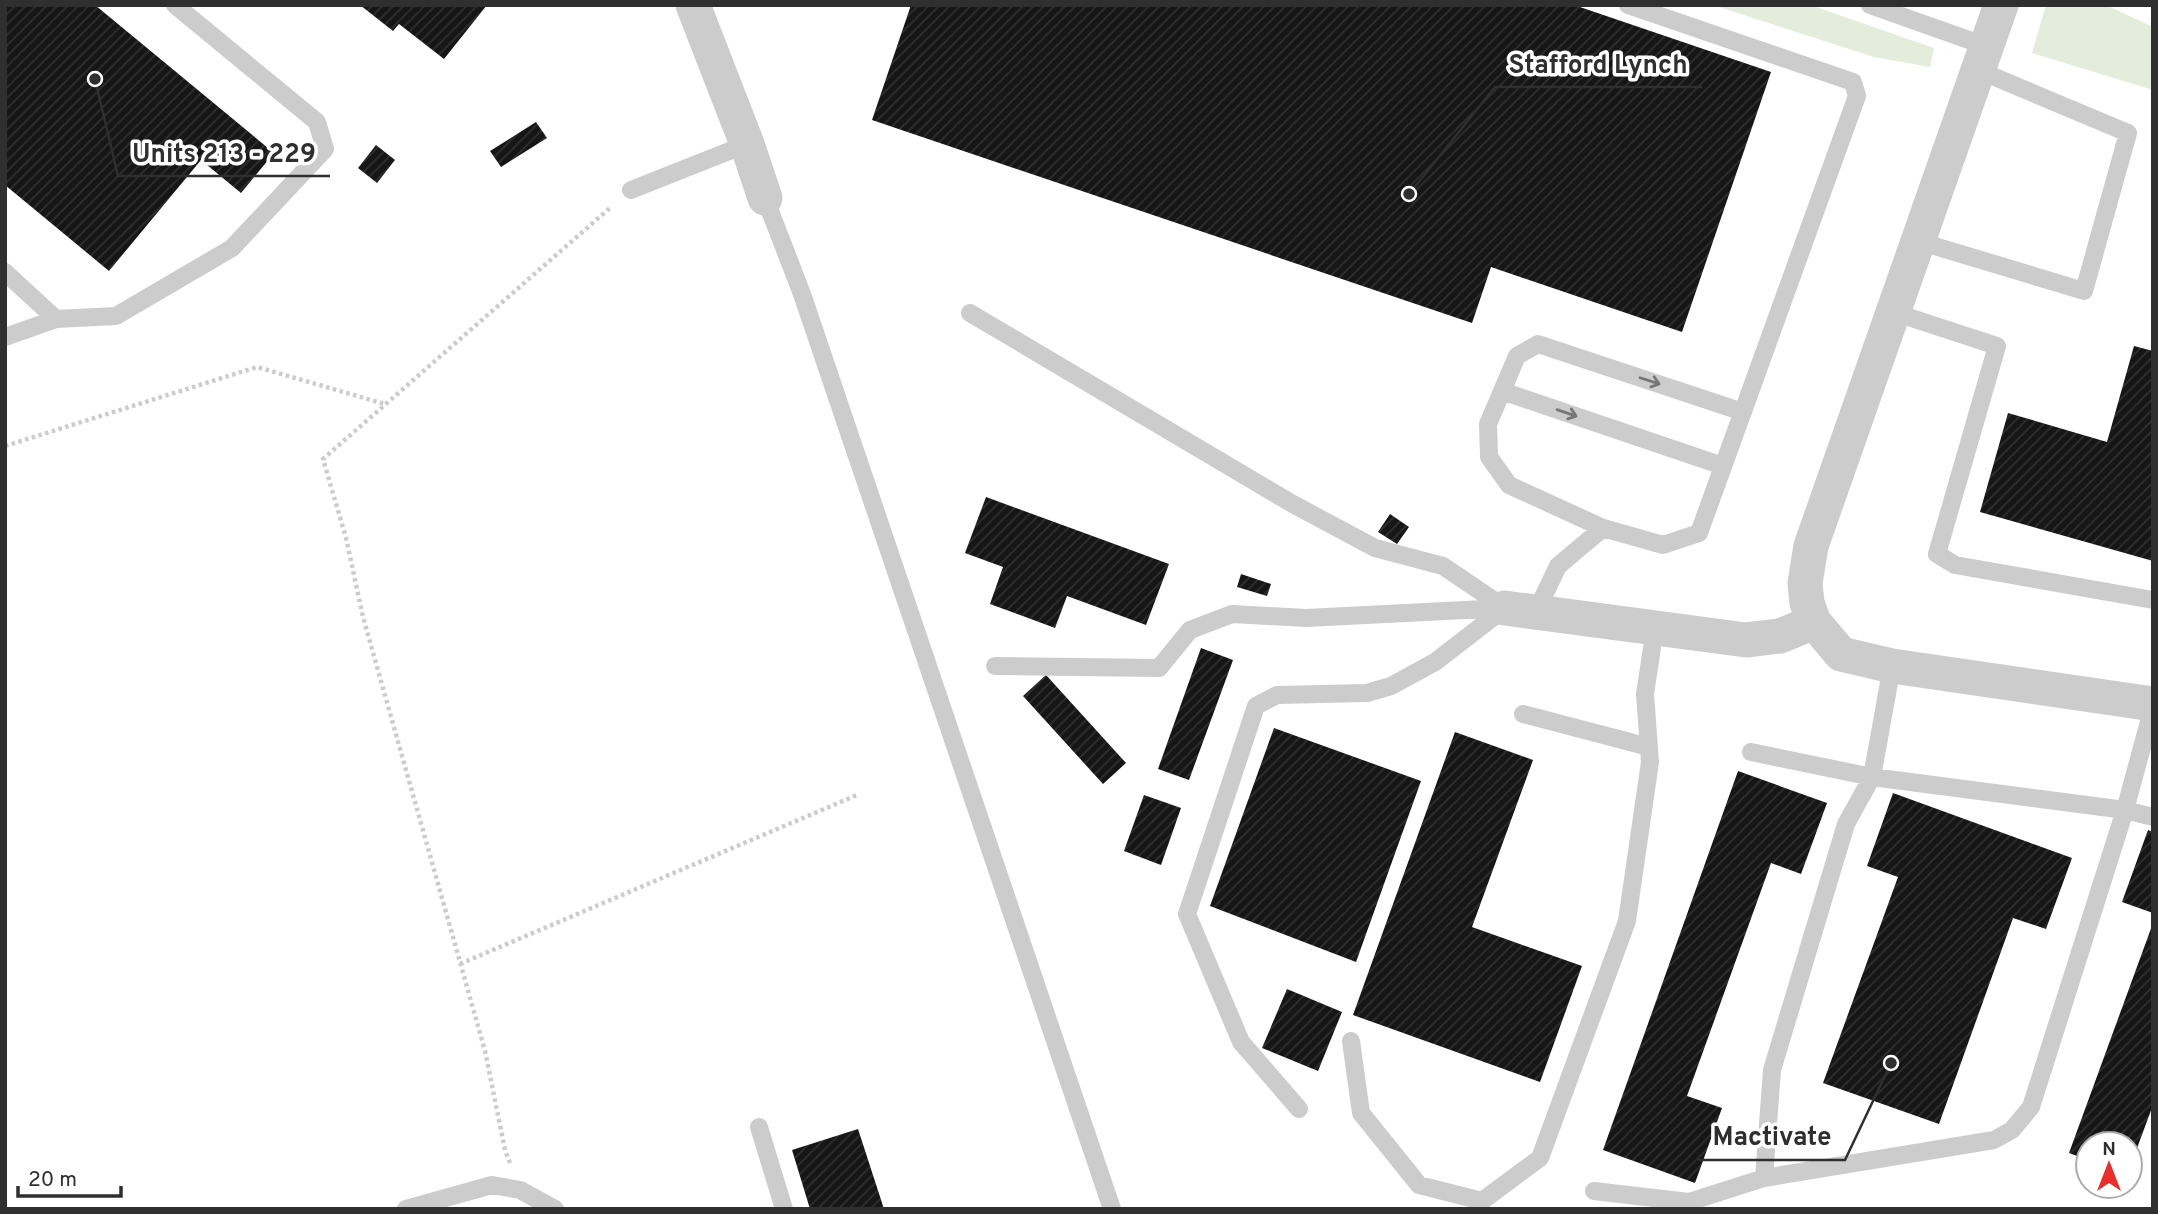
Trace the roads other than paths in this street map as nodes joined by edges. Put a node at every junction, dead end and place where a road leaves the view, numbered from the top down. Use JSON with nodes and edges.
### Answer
{"nodes":[{"id":1,"x":176,"y":5,"type":"edge"},
{"id":2,"x":693,"y":5,"type":"edge"},
{"id":3,"x":1628,"y":5,"type":"edge"},
{"id":4,"x":1870,"y":5,"type":"edge"},
{"id":5,"x":2001,"y":5,"type":"edge"},
{"id":6,"x":1982,"y":58,"type":"junction"},
{"id":7,"x":747,"y":144,"type":"junction"},
{"id":8,"x":631,"y":190,"type":"road end"},
{"id":9,"x":765,"y":198,"type":"joint"},
{"id":10,"x":1918,"y":241,"type":"junction"},
{"id":11,"x":5,"y":272,"type":"edge"},
{"id":12,"x":1893,"y":312,"type":"junction"},
{"id":13,"x":971,"y":313,"type":"dead end"},
{"id":14,"x":56,"y":318,"type":"junction"},
{"id":15,"x":5,"y":337,"type":"edge"},
{"id":16,"x":1502,"y":391,"type":"junction"},
{"id":17,"x":1743,"y":412,"type":"junction"},
{"id":18,"x":1723,"y":467,"type":"junction"},
{"id":19,"x":1603,"y":528,"type":"junction"},
{"id":20,"x":2153,"y":600,"type":"edge"},
{"id":21,"x":1520,"y":610,"type":"junction"},
{"id":22,"x":1814,"y":622,"type":"junction"},
{"id":23,"x":1655,"y":628,"type":"junction"},
{"id":24,"x":995,"y":666,"type":"dead end"},
{"id":25,"x":1892,"y":666,"type":"junction"},
{"id":26,"x":2153,"y":706,"type":"edge"},
{"id":27,"x":1523,"y":714,"type":"dead end"},
{"id":28,"x":1649,"y":747,"type":"junction"},
{"id":29,"x":1751,"y":752,"type":"dead end"},
{"id":30,"x":1872,"y":777,"type":"junction"},
{"id":31,"x":2125,"y":810,"type":"junction"},
{"id":32,"x":2153,"y":817,"type":"edge"},
{"id":33,"x":1351,"y":1041,"type":"dead end"},
{"id":34,"x":1299,"y":1109,"type":"dead end"},
{"id":35,"x":759,"y":1127,"type":"dead end"},
{"id":36,"x":1764,"y":1178,"type":"junction"},
{"id":37,"x":1594,"y":1191,"type":"dead end"},
{"id":38,"x":406,"y":1209,"type":"edge"},
{"id":39,"x":555,"y":1209,"type":"edge"},
{"id":40,"x":784,"y":1209,"type":"edge"},
{"id":41,"x":1112,"y":1209,"type":"edge"}],
"edges":[{"from":1,"to":14,"type":"lane"},
{"from":2,"to":7,"type":"street"},
{"from":3,"to":17,"type":"lane"},
{"from":4,"to":6,"type":"lane"},
{"from":5,"to":6,"type":"street"},
{"from":6,"to":10,"type":"street"},
{"from":6,"to":10,"type":"lane"},
{"from":7,"to":8,"type":"lane"},
{"from":7,"to":9,"type":"street"},
{"from":9,"to":41,"type":"lane"},
{"from":10,"to":12,"type":"street"},
{"from":11,"to":14,"type":"lane"},
{"from":12,"to":20,"type":"lane"},
{"from":12,"to":22,"type":"street"},
{"from":13,"to":21,"type":"lane"},
{"from":14,"to":15,"type":"lane"},
{"from":16,"to":17,"type":"lane","one_way":true},
{"from":16,"to":18,"type":"lane","one_way":true},
{"from":16,"to":19,"type":"lane"},
{"from":17,"to":18,"type":"lane"},
{"from":18,"to":19,"type":"lane"},
{"from":19,"to":21,"type":"lane"},
{"from":21,"to":23,"type":"street"},
{"from":21,"to":24,"type":"lane"},
{"from":21,"to":34,"type":"lane"},
{"from":22,"to":23,"type":"street"},
{"from":22,"to":25,"type":"street"},
{"from":23,"to":28,"type":"lane"},
{"from":25,"to":26,"type":"street"},
{"from":25,"to":30,"type":"lane"},
{"from":26,"to":31,"type":"lane"},
{"from":27,"to":28,"type":"lane"},
{"from":28,"to":33,"type":"lane"},
{"from":29,"to":30,"type":"lane"},
{"from":30,"to":31,"type":"lane"},
{"from":30,"to":36,"type":"lane"},
{"from":31,"to":32,"type":"lane"},
{"from":31,"to":36,"type":"lane"},
{"from":35,"to":40,"type":"lane"},
{"from":36,"to":37,"type":"lane"},
{"from":38,"to":39,"type":"lane"}]}
